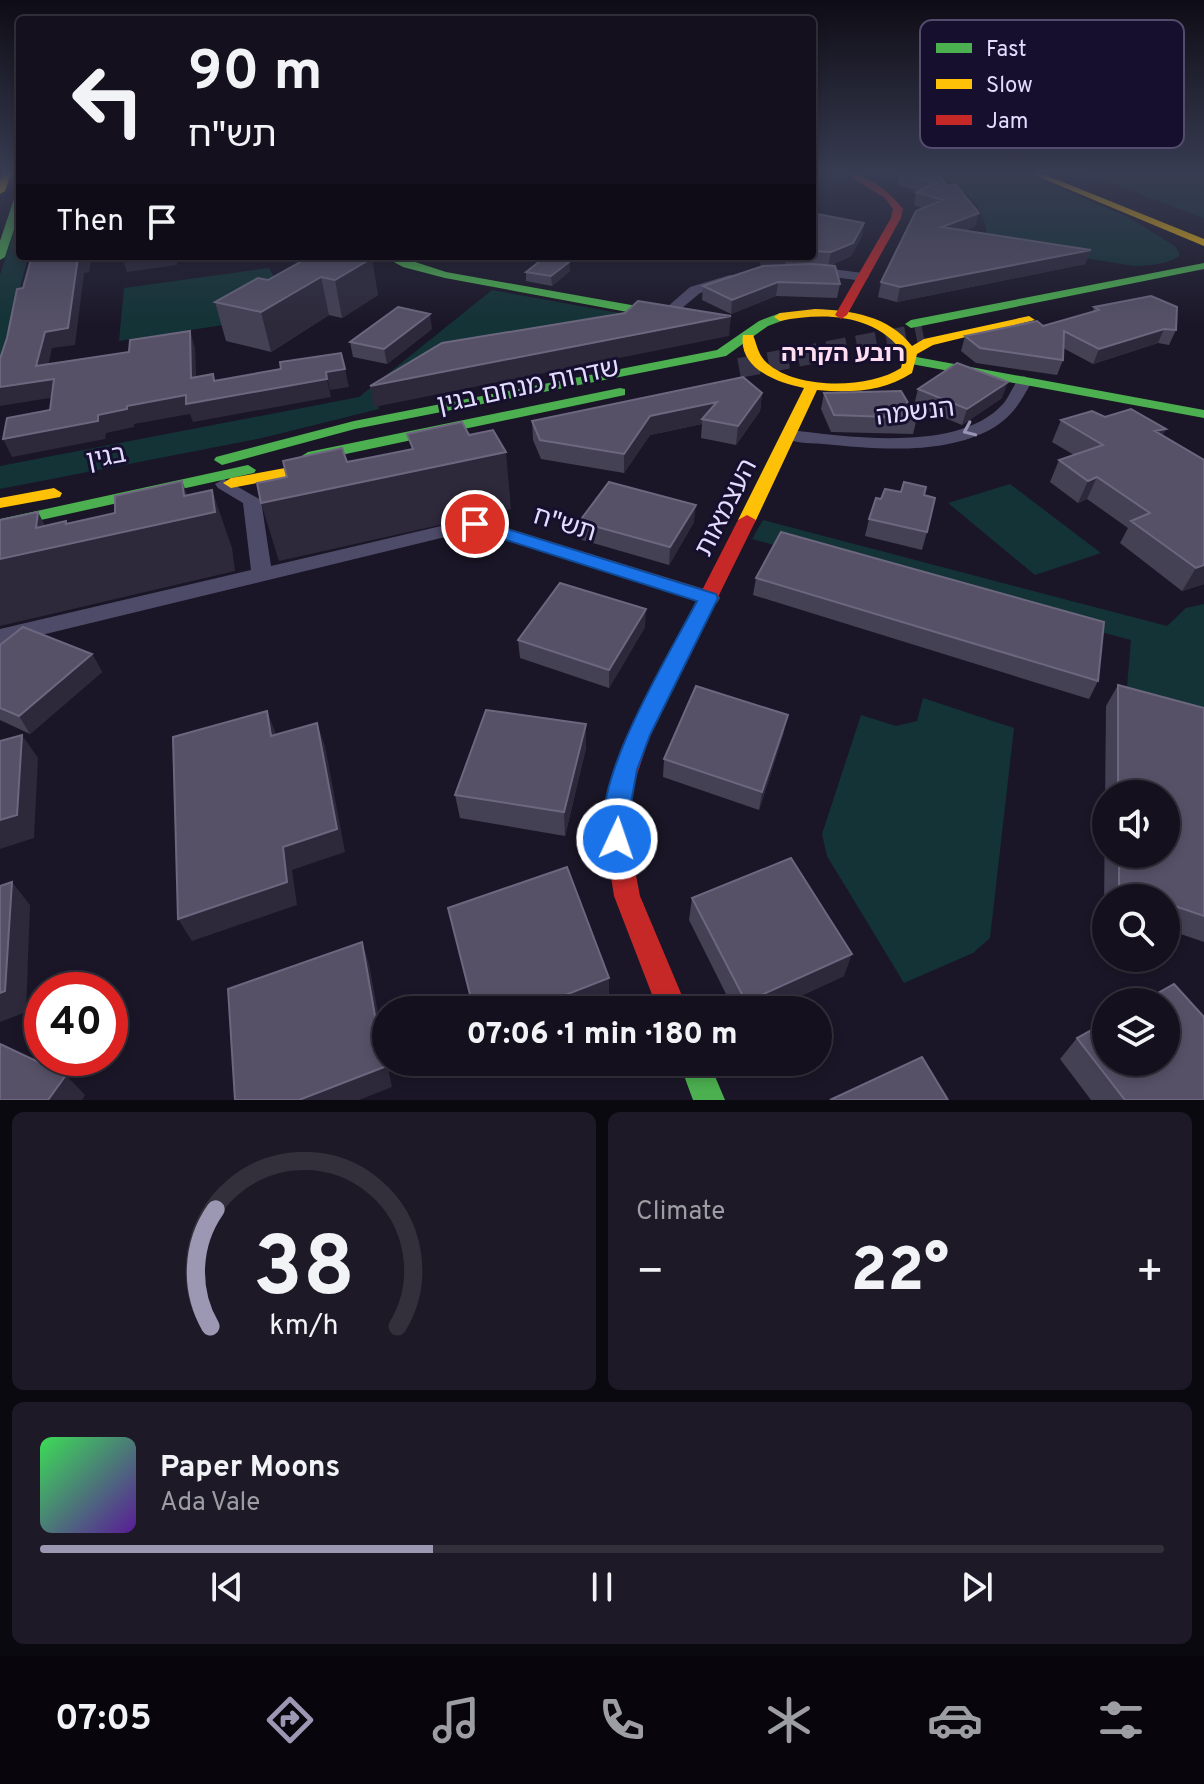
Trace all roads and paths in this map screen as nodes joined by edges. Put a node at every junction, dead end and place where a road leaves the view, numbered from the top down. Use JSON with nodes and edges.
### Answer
{"nodes":[{"id":1,"x":11,"y":223,"type":"edge"},
{"id":2,"x":891,"y":223,"type":"edge"},
{"id":3,"x":1155,"y":223,"type":"edge"},
{"id":4,"x":1159,"y":225,"type":"junction"},
{"id":5,"x":1204,"y":243,"type":"edge"},
{"id":6,"x":0,"y":257,"type":"edge"},
{"id":7,"x":397,"y":260,"type":"edge"},
{"id":8,"x":792,"y":271,"type":"edge"},
{"id":9,"x":1194,"y":274,"type":"edge"},
{"id":10,"x":742,"y":276,"type":"edge"},
{"id":11,"x":863,"y":277,"type":"junction"},
{"id":12,"x":1130,"y":281,"type":"junction"},
{"id":13,"x":665,"y":315,"type":"junction"},
{"id":14,"x":841,"y":315,"type":"junction"},
{"id":15,"x":860,"y":319,"type":"junction"},
{"id":16,"x":695,"y":321,"type":"edge"},
{"id":17,"x":725,"y":326,"type":"edge"},
{"id":18,"x":750,"y":335,"type":"junction"},
{"id":19,"x":911,"y":356,"type":"junction"},
{"id":20,"x":750,"y":378,"type":"edge"},
{"id":21,"x":791,"y":380,"type":"junction"},
{"id":22,"x":1024,"y":381,"type":"junction"},
{"id":23,"x":812,"y":385,"type":"junction"},
{"id":24,"x":641,"y":392,"type":"junction"},
{"id":25,"x":1204,"y":414,"type":"edge"},
{"id":26,"x":790,"y":435,"type":"junction"},
{"id":27,"x":222,"y":460,"type":"junction"},
{"id":28,"x":287,"y":474,"type":"junction"},
{"id":29,"x":224,"y":484,"type":"junction"},
{"id":30,"x":147,"y":493,"type":"junction"},
{"id":31,"x":0,"y":496,"type":"edge"},
{"id":32,"x":28,"y":498,"type":"junction"},
{"id":33,"x":252,"y":500,"type":"junction"},
{"id":34,"x":0,"y":503,"type":"edge"},
{"id":35,"x":0,"y":526,"type":"edge"},
{"id":36,"x":262,"y":575,"type":"junction"},
{"id":37,"x":709,"y":598,"type":"junction"},
{"id":38,"x":0,"y":637,"type":"edge"},
{"id":39,"x":667,"y":996,"type":"edge"},
{"id":40,"x":700,"y":1076,"type":"edge"},
{"id":41,"x":709,"y":1100,"type":"edge"}],
"edges":[{"from":1,"to":6,"type":"main road"},
{"from":2,"to":11,"type":"main road"},
{"from":3,"to":4,"type":"main road"},
{"from":4,"to":5,"type":"main road"},
{"from":4,"to":9,"type":"main road"},
{"from":7,"to":13,"type":"main road"},
{"from":8,"to":11,"type":"street"},
{"from":9,"to":12,"type":"main road"},
{"from":9,"to":12,"type":"main road"},
{"from":9,"to":19,"type":"main road"},
{"from":10,"to":13,"type":"street"},
{"from":11,"to":14,"type":"main road"},
{"from":12,"to":15,"type":"main road"},
{"from":13,"to":16,"type":"main road"},
{"from":14,"to":15,"type":"main road"},
{"from":14,"to":18,"type":"main road"},
{"from":15,"to":19,"type":"main road"},
{"from":17,"to":18,"type":"main road"},
{"from":18,"to":21,"type":"main road"},
{"from":18,"to":27,"type":"main road"},
{"from":19,"to":22,"type":"main road"},
{"from":19,"to":23,"type":"main road"},
{"from":20,"to":21,"type":"main road"},
{"from":21,"to":23,"type":"main road"},
{"from":22,"to":25,"type":"main road"},
{"from":22,"to":26,"type":"street","name":"הנשמה","one_way":true},
{"from":23,"to":26,"type":"main road","name":"העצמאות"},
{"from":24,"to":27,"type":"main road","name":"שדרות מנחם בגין"},
{"from":24,"to":28,"type":"main road"},
{"from":24,"to":30,"type":"main road","name":"שדרות מנחם בגין"},
{"from":26,"to":37,"type":"main road","name":"העצמאות"},
{"from":27,"to":32,"type":"main road","name":"בגין"},
{"from":28,"to":29,"type":"main road"},
{"from":28,"to":33,"type":"street"},
{"from":29,"to":30,"type":"main road"},
{"from":29,"to":33,"type":"street"},
{"from":30,"to":35,"type":"main road","name":"שדרות מנחם בגין"},
{"from":31,"to":32,"type":"main road"},
{"from":32,"to":34,"type":"main road","name":"בגין"},
{"from":33,"to":36,"type":"street"},
{"from":36,"to":37,"type":"street","name":"תש\"ח"},
{"from":36,"to":38,"type":"street","name":"תש\"ח"},
{"from":37,"to":39,"type":"main road","name":"העצמאות"},
{"from":40,"to":41,"type":"main road"}]}
